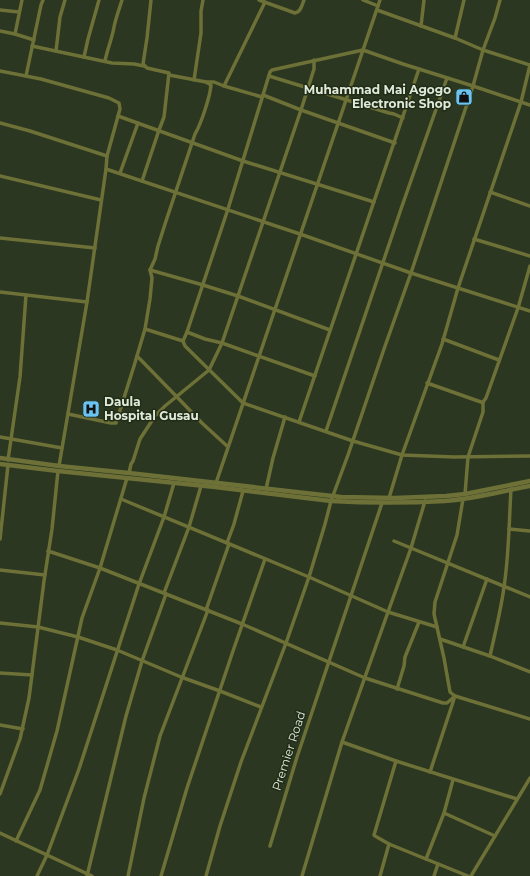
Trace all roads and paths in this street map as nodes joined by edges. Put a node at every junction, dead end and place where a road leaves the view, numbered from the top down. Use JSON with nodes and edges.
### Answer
{"nodes":[{"id":1,"x":22,"y":0,"type":"edge"},
{"id":2,"x":43,"y":0,"type":"edge"},
{"id":3,"x":65,"y":0,"type":"edge"},
{"id":4,"x":99,"y":0,"type":"edge"},
{"id":5,"x":122,"y":0,"type":"edge"},
{"id":6,"x":151,"y":0,"type":"edge"},
{"id":7,"x":203,"y":0,"type":"edge"},
{"id":8,"x":258,"y":0,"type":"edge"},
{"id":9,"x":304,"y":0,"type":"edge"},
{"id":10,"x":364,"y":0,"type":"edge"},
{"id":11,"x":380,"y":0,"type":"edge"},
{"id":12,"x":424,"y":0,"type":"edge"},
{"id":13,"x":464,"y":0,"type":"edge"},
{"id":14,"x":500,"y":0,"type":"edge"},
{"id":15,"x":265,"y":2,"type":"junction"},
{"id":16,"x":377,"y":8,"type":"junction"},
{"id":17,"x":0,"y":10,"type":"edge"},
{"id":18,"x":20,"y":12,"type":"junction"},
{"id":19,"x":421,"y":26,"type":"junction"},
{"id":20,"x":0,"y":31,"type":"edge"},
{"id":21,"x":15,"y":34,"type":"junction"},
{"id":22,"x":455,"y":38,"type":"junction"},
{"id":23,"x":34,"y":40,"type":"junction"},
{"id":24,"x":32,"y":46,"type":"junction"},
{"id":25,"x":363,"y":50,"type":"junction"},
{"id":26,"x":483,"y":50,"type":"junction"},
{"id":27,"x":56,"y":51,"type":"junction"},
{"id":28,"x":84,"y":57,"type":"junction"},
{"id":29,"x":314,"y":60,"type":"junction"},
{"id":30,"x":105,"y":61,"type":"junction"},
{"id":31,"x":530,"y":65,"type":"edge"},
{"id":32,"x":144,"y":66,"type":"junction"},
{"id":33,"x":420,"y":69,"type":"junction"},
{"id":34,"x":0,"y":70,"type":"edge"},
{"id":35,"x":169,"y":75,"type":"junction"},
{"id":36,"x":26,"y":76,"type":"junction"},
{"id":37,"x":269,"y":76,"type":"junction"},
{"id":38,"x":447,"y":78,"type":"junction"},
{"id":39,"x":194,"y":80,"type":"junction"},
{"id":40,"x":206,"y":82,"type":"junction"},
{"id":41,"x":224,"y":86,"type":"junction"},
{"id":42,"x":473,"y":86,"type":"junction"},
{"id":43,"x":308,"y":88,"type":"junction"},
{"id":44,"x":263,"y":96,"type":"junction"},
{"id":45,"x":346,"y":100,"type":"junction"},
{"id":46,"x":521,"y":102,"type":"junction"},
{"id":47,"x":530,"y":105,"type":"edge"},
{"id":48,"x":301,"y":110,"type":"junction"},
{"id":49,"x":118,"y":116,"type":"junction"},
{"id":50,"x":403,"y":118,"type":"junction"},
{"id":51,"x":0,"y":123,"type":"edge"},
{"id":52,"x":138,"y":123,"type":"junction"},
{"id":53,"x":338,"y":124,"type":"junction"},
{"id":54,"x":159,"y":130,"type":"junction"},
{"id":55,"x":193,"y":143,"type":"junction"},
{"id":56,"x":394,"y":143,"type":"junction"},
{"id":57,"x":107,"y":156,"type":"junction"},
{"id":58,"x":243,"y":161,"type":"junction"},
{"id":59,"x":106,"y":169,"type":"junction"},
{"id":60,"x":120,"y":173,"type":"junction"},
{"id":61,"x":280,"y":173,"type":"junction"},
{"id":62,"x":0,"y":176,"type":"edge"},
{"id":63,"x":142,"y":181,"type":"junction"},
{"id":64,"x":317,"y":184,"type":"junction"},
{"id":65,"x":176,"y":192,"type":"junction"},
{"id":66,"x":490,"y":192,"type":"junction"},
{"id":67,"x":102,"y":200,"type":"junction"},
{"id":68,"x":374,"y":202,"type":"junction"},
{"id":69,"x":530,"y":206,"type":"edge"},
{"id":70,"x":228,"y":209,"type":"junction"},
{"id":71,"x":263,"y":221,"type":"junction"},
{"id":72,"x":300,"y":234,"type":"junction"},
{"id":73,"x":0,"y":238,"type":"edge"},
{"id":74,"x":474,"y":239,"type":"junction"},
{"id":75,"x":95,"y":248,"type":"junction"},
{"id":76,"x":357,"y":254,"type":"junction"},
{"id":77,"x":530,"y":256,"type":"edge"},
{"id":78,"x":383,"y":263,"type":"junction"},
{"id":79,"x":530,"y":266,"type":"edge"},
{"id":80,"x":150,"y":270,"type":"junction"},
{"id":81,"x":411,"y":273,"type":"junction"},
{"id":82,"x":203,"y":284,"type":"junction"},
{"id":83,"x":458,"y":288,"type":"junction"},
{"id":84,"x":0,"y":292,"type":"edge"},
{"id":85,"x":26,"y":295,"type":"junction"},
{"id":86,"x":238,"y":296,"type":"junction"},
{"id":87,"x":87,"y":302,"type":"junction"},
{"id":88,"x":518,"y":308,"type":"junction"},
{"id":89,"x":275,"y":310,"type":"junction"},
{"id":90,"x":530,"y":312,"type":"edge"},
{"id":91,"x":145,"y":329,"type":"junction"},
{"id":92,"x":330,"y":330,"type":"junction"},
{"id":93,"x":187,"y":332,"type":"junction"},
{"id":94,"x":443,"y":339,"type":"junction"},
{"id":95,"x":183,"y":341,"type":"junction"},
{"id":96,"x":222,"y":343,"type":"junction"},
{"id":97,"x":137,"y":356,"type":"junction"},
{"id":98,"x":259,"y":356,"type":"junction"},
{"id":99,"x":499,"y":360,"type":"junction"},
{"id":100,"x":210,"y":370,"type":"junction"},
{"id":101,"x":315,"y":376,"type":"junction"},
{"id":102,"x":427,"y":383,"type":"junction"},
{"id":103,"x":177,"y":397,"type":"junction"},
{"id":104,"x":484,"y":402,"type":"junction"},
{"id":105,"x":243,"y":403,"type":"junction"},
{"id":106,"x":68,"y":414,"type":"junction"},
{"id":107,"x":285,"y":417,"type":"junction"},
{"id":108,"x":299,"y":422,"type":"junction"},
{"id":109,"x":326,"y":431,"type":"junction"},
{"id":110,"x":0,"y":437,"type":"edge"},
{"id":111,"x":11,"y":439,"type":"junction"},
{"id":112,"x":353,"y":441,"type":"junction"},
{"id":113,"x":227,"y":446,"type":"junction"},
{"id":114,"x":62,"y":448,"type":"junction"},
{"id":115,"x":402,"y":455,"type":"junction"},
{"id":116,"x":530,"y":456,"type":"edge"},
{"id":117,"x":468,"y":457,"type":"junction"},
{"id":118,"x":0,"y":458,"type":"edge"},
{"id":119,"x":8,"y":462,"type":"junction"},
{"id":120,"x":0,"y":464,"type":"edge"},
{"id":121,"x":58,"y":469,"type":"junction"},
{"id":122,"x":129,"y":473,"type":"junction"},
{"id":123,"x":127,"y":478,"type":"junction"},
{"id":124,"x":216,"y":482,"type":"junction"},
{"id":125,"x":530,"y":482,"type":"edge"},
{"id":126,"x":174,"y":483,"type":"junction"},
{"id":127,"x":201,"y":486,"type":"junction"},
{"id":128,"x":530,"y":486,"type":"edge"},
{"id":129,"x":266,"y":489,"type":"junction"},
{"id":130,"x":511,"y":489,"type":"junction"},
{"id":131,"x":243,"y":491,"type":"junction"},
{"id":132,"x":464,"y":496,"type":"junction"},
{"id":133,"x":389,"y":498,"type":"junction"},
{"id":134,"x":121,"y":499,"type":"junction"},
{"id":135,"x":332,"y":499,"type":"junction"},
{"id":136,"x":425,"y":501,"type":"junction"},
{"id":137,"x":382,"y":503,"type":"junction"},
{"id":138,"x":164,"y":517,"type":"junction"},
{"id":139,"x":1,"y":519,"type":"edge"},
{"id":140,"x":189,"y":528,"type":"junction"},
{"id":141,"x":509,"y":529,"type":"junction"},
{"id":142,"x":530,"y":531,"type":"edge"},
{"id":143,"x":0,"y":539,"type":"edge"},
{"id":144,"x":394,"y":540,"type":"dead end"},
{"id":145,"x":228,"y":544,"type":"junction"},
{"id":146,"x":411,"y":548,"type":"junction"},
{"id":147,"x":48,"y":551,"type":"junction"},
{"id":148,"x":265,"y":559,"type":"junction"},
{"id":149,"x":448,"y":564,"type":"junction"},
{"id":150,"x":100,"y":568,"type":"junction"},
{"id":151,"x":0,"y":570,"type":"edge"},
{"id":152,"x":45,"y":575,"type":"junction"},
{"id":153,"x":309,"y":577,"type":"junction"},
{"id":154,"x":487,"y":579,"type":"junction"},
{"id":155,"x":139,"y":584,"type":"junction"},
{"id":156,"x":504,"y":586,"type":"junction"},
{"id":157,"x":165,"y":594,"type":"junction"},
{"id":158,"x":351,"y":595,"type":"junction"},
{"id":159,"x":530,"y":597,"type":"edge"},
{"id":160,"x":207,"y":610,"type":"junction"},
{"id":161,"x":388,"y":612,"type":"junction"},
{"id":162,"x":419,"y":622,"type":"junction"},
{"id":163,"x":0,"y":623,"type":"edge"},
{"id":164,"x":242,"y":624,"type":"junction"},
{"id":165,"x":38,"y":627,"type":"junction"},
{"id":166,"x":437,"y":627,"type":"junction"},
{"id":167,"x":78,"y":637,"type":"junction"},
{"id":168,"x":440,"y":639,"type":"junction"},
{"id":169,"x":286,"y":643,"type":"junction"},
{"id":170,"x":463,"y":647,"type":"junction"},
{"id":171,"x":117,"y":650,"type":"junction"},
{"id":172,"x":490,"y":656,"type":"junction"},
{"id":173,"x":142,"y":661,"type":"junction"},
{"id":174,"x":328,"y":662,"type":"junction"},
{"id":175,"x":530,"y":672,"type":"edge"},
{"id":176,"x":0,"y":673,"type":"edge"},
{"id":177,"x":32,"y":675,"type":"junction"},
{"id":178,"x":181,"y":677,"type":"junction"},
{"id":179,"x":365,"y":678,"type":"junction"},
{"id":180,"x":397,"y":689,"type":"junction"},
{"id":181,"x":220,"y":691,"type":"junction"},
{"id":182,"x":455,"y":696,"type":"junction"},
{"id":183,"x":262,"y":707,"type":"junction"},
{"id":184,"x":530,"y":719,"type":"edge"},
{"id":185,"x":0,"y":725,"type":"edge"},
{"id":186,"x":23,"y":729,"type":"junction"},
{"id":187,"x":342,"y":742,"type":"junction"},
{"id":188,"x":396,"y":761,"type":"junction"},
{"id":189,"x":430,"y":772,"type":"junction"},
{"id":190,"x":530,"y":778,"type":"edge"},
{"id":191,"x":453,"y":780,"type":"junction"},
{"id":192,"x":0,"y":794,"type":"edge"},
{"id":193,"x":517,"y":799,"type":"junction"},
{"id":194,"x":444,"y":813,"type":"junction"},
{"id":195,"x":0,"y":833,"type":"edge"},
{"id":196,"x":495,"y":836,"type":"junction"},
{"id":197,"x":16,"y":841,"type":"junction"},
{"id":198,"x":389,"y":844,"type":"junction"},
{"id":199,"x":270,"y":846,"type":"dead end"},
{"id":200,"x":47,"y":855,"type":"junction"},
{"id":201,"x":426,"y":859,"type":"junction"},
{"id":202,"x":438,"y":864,"type":"junction"},
{"id":203,"x":87,"y":875,"type":"edge"},
{"id":204,"x":37,"y":876,"type":"edge"},
{"id":205,"x":92,"y":876,"type":"edge"},
{"id":206,"x":128,"y":876,"type":"edge"},
{"id":207,"x":161,"y":876,"type":"edge"},
{"id":208,"x":206,"y":876,"type":"edge"},
{"id":209,"x":302,"y":876,"type":"edge"},
{"id":210,"x":380,"y":876,"type":"edge"},
{"id":211,"x":434,"y":876,"type":"edge"},
{"id":212,"x":470,"y":876,"type":"edge"}],
"edges":[{"from":1,"to":18,"type":"street"},
{"from":2,"to":23,"type":"street"},
{"from":3,"to":27,"type":"street"},
{"from":4,"to":28,"type":"street"},
{"from":5,"to":30,"type":"street"},
{"from":6,"to":32,"type":"street"},
{"from":7,"to":39,"type":"street"},
{"from":8,"to":15,"type":"street"},
{"from":9,"to":15,"type":"street"},
{"from":10,"to":16,"type":"street"},
{"from":11,"to":16,"type":"street"},
{"from":12,"to":19,"type":"street"},
{"from":13,"to":22,"type":"street"},
{"from":14,"to":26,"type":"street"},
{"from":15,"to":41,"type":"street"},
{"from":16,"to":19,"type":"street"},
{"from":16,"to":25,"type":"street"},
{"from":17,"to":18,"type":"street"},
{"from":18,"to":21,"type":"street"},
{"from":19,"to":22,"type":"street"},
{"from":20,"to":21,"type":"street"},
{"from":21,"to":23,"type":"street"},
{"from":22,"to":26,"type":"street"},
{"from":23,"to":24,"type":"street"},
{"from":24,"to":27,"type":"street"},
{"from":24,"to":36,"type":"street"},
{"from":25,"to":29,"type":"street"},
{"from":25,"to":33,"type":"street"},
{"from":25,"to":45,"type":"street"},
{"from":26,"to":31,"type":"street"},
{"from":26,"to":42,"type":"street"},
{"from":27,"to":28,"type":"street"},
{"from":28,"to":30,"type":"street"},
{"from":29,"to":37,"type":"street"},
{"from":29,"to":43,"type":"street"},
{"from":30,"to":32,"type":"street"},
{"from":31,"to":46,"type":"street"},
{"from":32,"to":35,"type":"street"},
{"from":33,"to":38,"type":"street"},
{"from":33,"to":50,"type":"street"},
{"from":34,"to":36,"type":"street"},
{"from":35,"to":39,"type":"street"},
{"from":35,"to":54,"type":"street"},
{"from":36,"to":49,"type":"street"},
{"from":37,"to":43,"type":"street"},
{"from":37,"to":44,"type":"street"},
{"from":38,"to":42,"type":"street"},
{"from":38,"to":78,"type":"street"},
{"from":39,"to":40,"type":"street"},
{"from":40,"to":41,"type":"street"},
{"from":40,"to":55,"type":"street"},
{"from":41,"to":44,"type":"street"},
{"from":42,"to":46,"type":"street"},
{"from":42,"to":81,"type":"street"},
{"from":43,"to":45,"type":"street"},
{"from":43,"to":48,"type":"street"},
{"from":44,"to":48,"type":"street"},
{"from":44,"to":58,"type":"street"},
{"from":45,"to":50,"type":"street"},
{"from":45,"to":53,"type":"street"},
{"from":46,"to":47,"type":"street"},
{"from":46,"to":66,"type":"street"},
{"from":48,"to":53,"type":"street"},
{"from":48,"to":61,"type":"street"},
{"from":49,"to":52,"type":"street"},
{"from":49,"to":57,"type":"street"},
{"from":50,"to":56,"type":"street"},
{"from":51,"to":57,"type":"street"},
{"from":52,"to":54,"type":"street"},
{"from":52,"to":60,"type":"street"},
{"from":53,"to":56,"type":"street"},
{"from":53,"to":64,"type":"street"},
{"from":54,"to":55,"type":"street"},
{"from":54,"to":63,"type":"street"},
{"from":55,"to":58,"type":"street"},
{"from":55,"to":65,"type":"street"},
{"from":56,"to":68,"type":"street"},
{"from":57,"to":59,"type":"street"},
{"from":58,"to":61,"type":"street"},
{"from":58,"to":70,"type":"street"},
{"from":59,"to":60,"type":"street"},
{"from":59,"to":67,"type":"street"},
{"from":60,"to":63,"type":"street"},
{"from":61,"to":64,"type":"street"},
{"from":61,"to":71,"type":"street"},
{"from":62,"to":67,"type":"street"},
{"from":63,"to":65,"type":"street"},
{"from":64,"to":68,"type":"street"},
{"from":64,"to":72,"type":"street"},
{"from":65,"to":70,"type":"street"},
{"from":65,"to":80,"type":"street"},
{"from":66,"to":69,"type":"street"},
{"from":66,"to":74,"type":"street"},
{"from":67,"to":75,"type":"street"},
{"from":68,"to":76,"type":"street"},
{"from":70,"to":71,"type":"street"},
{"from":70,"to":82,"type":"street"},
{"from":71,"to":72,"type":"street"},
{"from":71,"to":86,"type":"street"},
{"from":72,"to":76,"type":"street"},
{"from":72,"to":89,"type":"street"},
{"from":73,"to":75,"type":"street"},
{"from":74,"to":77,"type":"street"},
{"from":74,"to":83,"type":"street"},
{"from":75,"to":87,"type":"street"},
{"from":76,"to":78,"type":"street"},
{"from":76,"to":92,"type":"street"},
{"from":78,"to":81,"type":"street"},
{"from":78,"to":109,"type":"street"},
{"from":79,"to":88,"type":"street"},
{"from":80,"to":82,"type":"street"},
{"from":80,"to":91,"type":"street"},
{"from":81,"to":83,"type":"street"},
{"from":81,"to":112,"type":"street"},
{"from":82,"to":86,"type":"street"},
{"from":82,"to":93,"type":"street"},
{"from":83,"to":88,"type":"street"},
{"from":83,"to":94,"type":"street"},
{"from":84,"to":85,"type":"street"},
{"from":85,"to":87,"type":"street"},
{"from":85,"to":111,"type":"street"},
{"from":86,"to":89,"type":"street"},
{"from":86,"to":96,"type":"street"},
{"from":87,"to":106,"type":"street"},
{"from":88,"to":90,"type":"street"},
{"from":88,"to":99,"type":"street"},
{"from":89,"to":92,"type":"street"},
{"from":89,"to":98,"type":"street"},
{"from":91,"to":95,"type":"street"},
{"from":91,"to":97,"type":"street"},
{"from":92,"to":101,"type":"street"},
{"from":93,"to":95,"type":"street"},
{"from":93,"to":96,"type":"street"},
{"from":94,"to":99,"type":"street"},
{"from":94,"to":102,"type":"street"},
{"from":95,"to":100,"type":"street"},
{"from":96,"to":98,"type":"street"},
{"from":96,"to":100,"type":"street"},
{"from":97,"to":103,"type":"street"},
{"from":97,"to":106,"type":"street"},
{"from":98,"to":101,"type":"street"},
{"from":98,"to":105,"type":"street"},
{"from":99,"to":104,"type":"street"},
{"from":100,"to":103,"type":"street"},
{"from":100,"to":105,"type":"street"},
{"from":101,"to":108,"type":"street"},
{"from":102,"to":104,"type":"street"},
{"from":102,"to":115,"type":"street"},
{"from":103,"to":113,"type":"street"},
{"from":103,"to":122,"type":"street"},
{"from":104,"to":117,"type":"street"},
{"from":105,"to":107,"type":"street"},
{"from":105,"to":113,"type":"street"},
{"from":106,"to":114,"type":"street"},
{"from":107,"to":108,"type":"street"},
{"from":107,"to":129,"type":"street"},
{"from":108,"to":109,"type":"street"},
{"from":109,"to":112,"type":"street"},
{"from":110,"to":111,"type":"street"},
{"from":111,"to":114,"type":"street"},
{"from":111,"to":119,"type":"street"},
{"from":112,"to":115,"type":"street"},
{"from":112,"to":135,"type":"street"},
{"from":113,"to":124,"type":"street"},
{"from":114,"to":121,"type":"street"},
{"from":115,"to":117,"type":"street"},
{"from":115,"to":133,"type":"street"},
{"from":116,"to":117,"type":"street"},
{"from":117,"to":132,"type":"street"},
{"from":118,"to":119,"type":"street"},
{"from":119,"to":120,"type":"street"},
{"from":119,"to":121,"type":"street"},
{"from":119,"to":139,"type":"street"},
{"from":121,"to":122,"type":"street"},
{"from":121,"to":123,"type":"street"},
{"from":121,"to":147,"type":"street"},
{"from":122,"to":124,"type":"street"},
{"from":123,"to":126,"type":"street"},
{"from":123,"to":134,"type":"street"},
{"from":124,"to":129,"type":"street"},
{"from":125,"to":132,"type":"street"},
{"from":126,"to":127,"type":"street"},
{"from":126,"to":138,"type":"street"},
{"from":127,"to":131,"type":"street"},
{"from":127,"to":140,"type":"street"},
{"from":128,"to":130,"type":"street"},
{"from":129,"to":135,"type":"street"},
{"from":130,"to":132,"type":"street"},
{"from":130,"to":141,"type":"street"},
{"from":131,"to":135,"type":"street"},
{"from":131,"to":145,"type":"street"},
{"from":132,"to":133,"type":"street"},
{"from":132,"to":136,"type":"street"},
{"from":132,"to":149,"type":"street"},
{"from":133,"to":135,"type":"street"},
{"from":134,"to":138,"type":"street"},
{"from":134,"to":150,"type":"street"},
{"from":135,"to":137,"type":"street"},
{"from":135,"to":153,"type":"street"},
{"from":136,"to":137,"type":"street"},
{"from":136,"to":146,"type":"street"},
{"from":137,"to":158,"type":"street","name":"Premier Road"},
{"from":138,"to":140,"type":"street"},
{"from":138,"to":155,"type":"street"},
{"from":139,"to":143,"type":"street"},
{"from":140,"to":145,"type":"street"},
{"from":140,"to":157,"type":"street"},
{"from":141,"to":142,"type":"street"},
{"from":141,"to":156,"type":"street"},
{"from":144,"to":146,"type":"street"},
{"from":145,"to":148,"type":"street"},
{"from":145,"to":160,"type":"street"},
{"from":146,"to":149,"type":"street"},
{"from":146,"to":161,"type":"street"},
{"from":147,"to":150,"type":"street"},
{"from":147,"to":152,"type":"street"},
{"from":148,"to":153,"type":"street"},
{"from":148,"to":164,"type":"street"},
{"from":149,"to":154,"type":"street"},
{"from":149,"to":166,"type":"street"},
{"from":150,"to":155,"type":"street"},
{"from":150,"to":167,"type":"street"},
{"from":151,"to":152,"type":"street"},
{"from":152,"to":165,"type":"street"},
{"from":153,"to":158,"type":"street"},
{"from":153,"to":169,"type":"street"},
{"from":154,"to":156,"type":"street"},
{"from":154,"to":170,"type":"street"},
{"from":155,"to":157,"type":"street"},
{"from":155,"to":171,"type":"street"},
{"from":156,"to":159,"type":"street"},
{"from":156,"to":172,"type":"street"},
{"from":157,"to":160,"type":"street"},
{"from":157,"to":173,"type":"street"},
{"from":158,"to":161,"type":"street"},
{"from":158,"to":174,"type":"street","name":"Premier Road"},
{"from":160,"to":164,"type":"street"},
{"from":160,"to":178,"type":"street"},
{"from":161,"to":162,"type":"street"},
{"from":161,"to":179,"type":"street"},
{"from":162,"to":166,"type":"street"},
{"from":162,"to":180,"type":"street"},
{"from":163,"to":165,"type":"street"},
{"from":164,"to":169,"type":"street"},
{"from":164,"to":181,"type":"street"},
{"from":165,"to":167,"type":"street"},
{"from":165,"to":177,"type":"street"},
{"from":166,"to":168,"type":"street"},
{"from":167,"to":171,"type":"street"},
{"from":167,"to":197,"type":"street"},
{"from":168,"to":170,"type":"street"},
{"from":168,"to":182,"type":"street"},
{"from":169,"to":174,"type":"street"},
{"from":169,"to":183,"type":"street"},
{"from":170,"to":172,"type":"street"},
{"from":171,"to":173,"type":"street"},
{"from":171,"to":200,"type":"street"},
{"from":172,"to":175,"type":"street"},
{"from":173,"to":178,"type":"street"},
{"from":173,"to":203,"type":"street"},
{"from":174,"to":179,"type":"street"},
{"from":174,"to":199,"type":"street","name":"Premier Road"},
{"from":176,"to":177,"type":"street"},
{"from":177,"to":186,"type":"street"},
{"from":178,"to":181,"type":"street"},
{"from":178,"to":206,"type":"street"},
{"from":179,"to":180,"type":"street"},
{"from":179,"to":187,"type":"street"},
{"from":180,"to":182,"type":"street"},
{"from":181,"to":183,"type":"street"},
{"from":181,"to":207,"type":"street"},
{"from":182,"to":184,"type":"street"},
{"from":182,"to":189,"type":"street"},
{"from":183,"to":208,"type":"street"},
{"from":185,"to":186,"type":"street"},
{"from":186,"to":192,"type":"street"},
{"from":187,"to":188,"type":"street"},
{"from":187,"to":209,"type":"street"},
{"from":188,"to":189,"type":"street"},
{"from":188,"to":198,"type":"street"},
{"from":189,"to":191,"type":"street"},
{"from":190,"to":193,"type":"street"},
{"from":191,"to":193,"type":"street"},
{"from":191,"to":194,"type":"street"},
{"from":193,"to":196,"type":"street"},
{"from":194,"to":196,"type":"street"},
{"from":194,"to":201,"type":"street"},
{"from":195,"to":197,"type":"street"},
{"from":196,"to":212,"type":"street"},
{"from":197,"to":200,"type":"street"},
{"from":198,"to":201,"type":"street"},
{"from":198,"to":210,"type":"street"},
{"from":200,"to":203,"type":"street"},
{"from":200,"to":204,"type":"street"},
{"from":201,"to":202,"type":"street"},
{"from":202,"to":211,"type":"street"},
{"from":202,"to":212,"type":"street"},
{"from":203,"to":205,"type":"street"}]}
